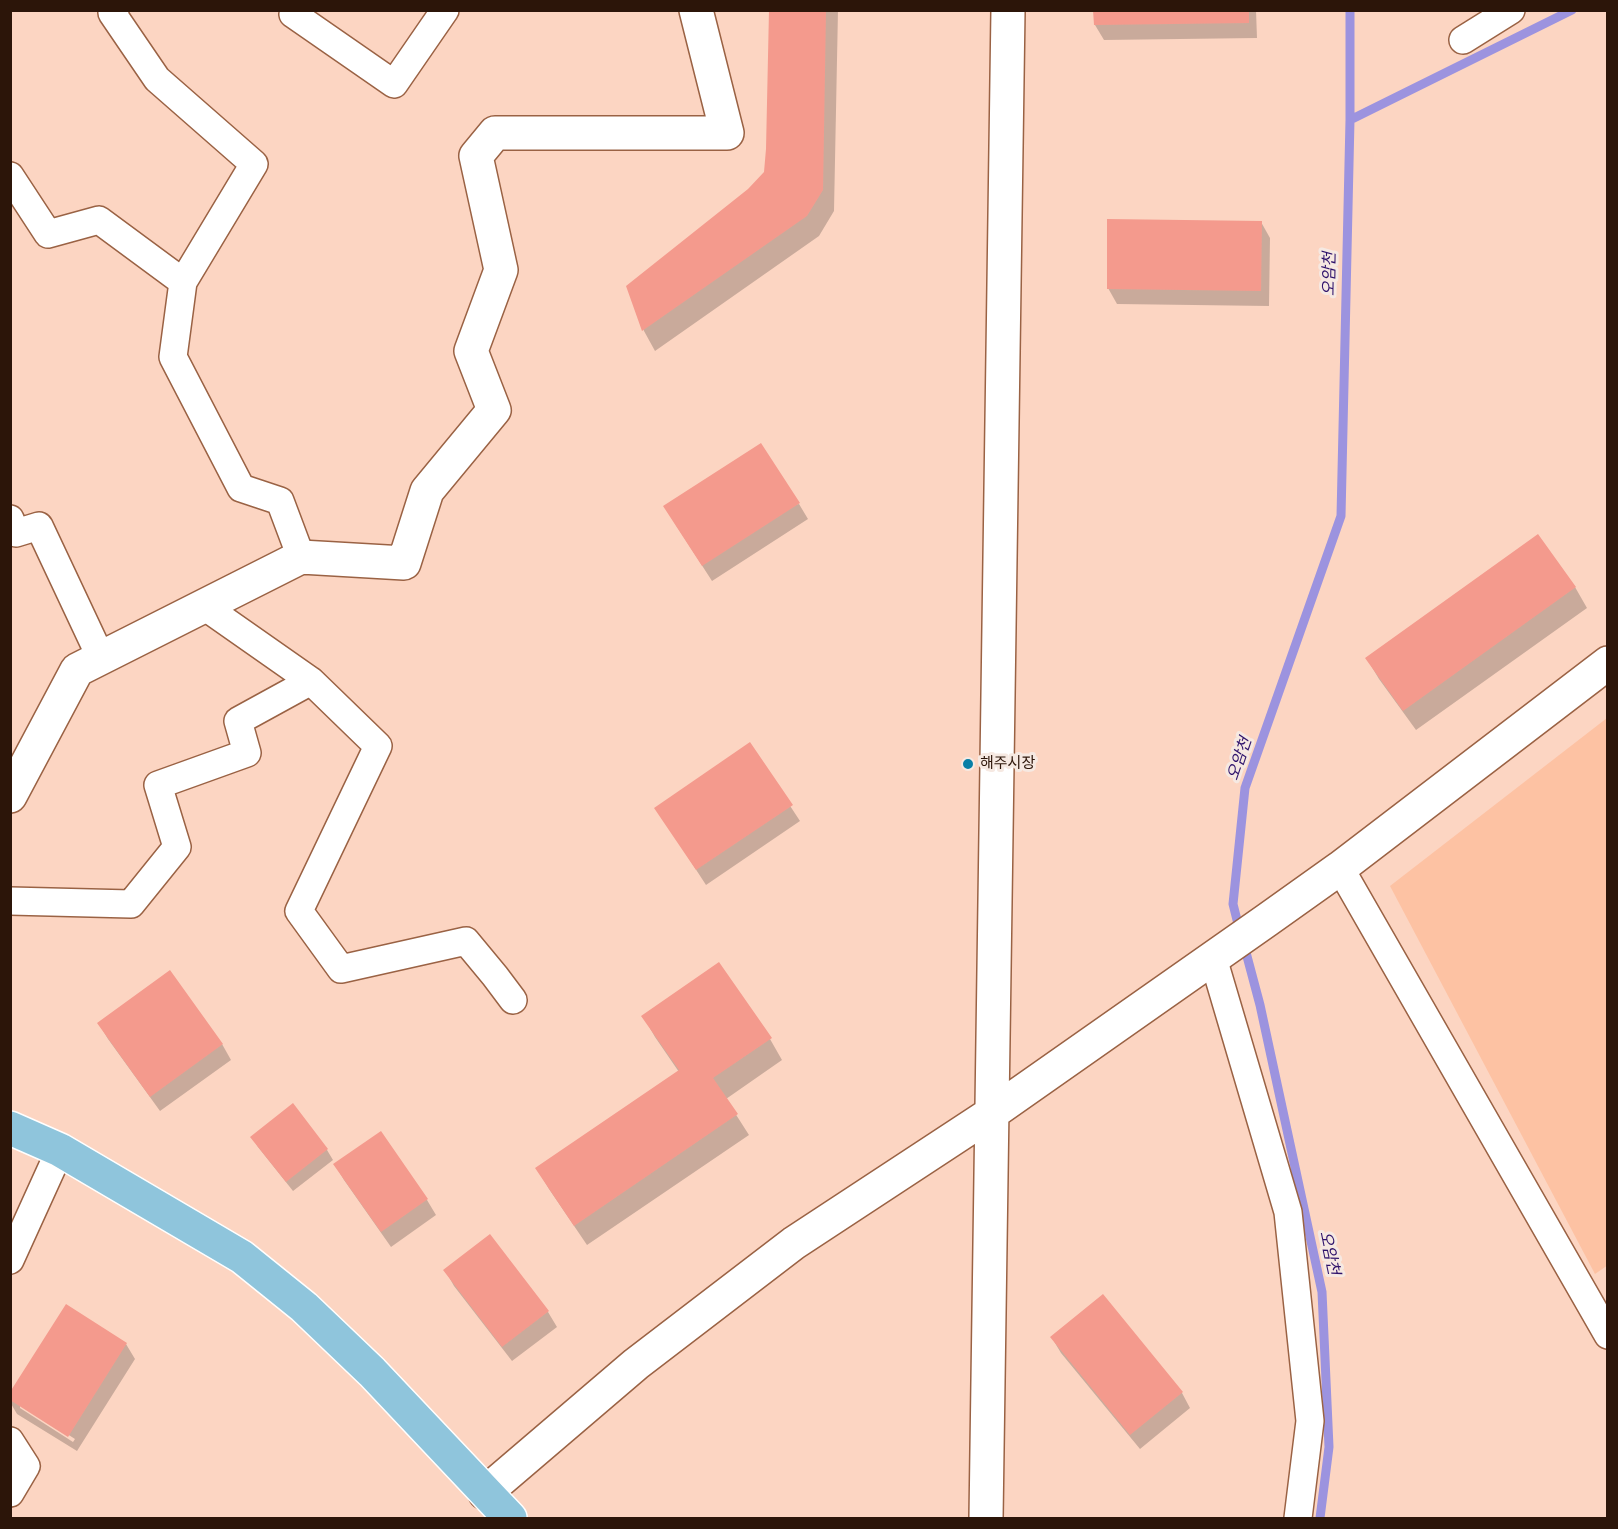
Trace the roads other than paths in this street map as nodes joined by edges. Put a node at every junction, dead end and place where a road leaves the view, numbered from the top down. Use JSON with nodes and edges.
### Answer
{"nodes":[{"id":1,"x":115,"y":10,"type":"edge"},
{"id":2,"x":296,"y":10,"type":"edge"},
{"id":3,"x":445,"y":10,"type":"edge"},
{"id":4,"x":696,"y":10,"type":"edge"},
{"id":5,"x":1008,"y":10,"type":"edge"},
{"id":6,"x":1511,"y":10,"type":"edge"},
{"id":7,"x":1464,"y":40,"type":"dead end"},
{"id":8,"x":10,"y":176,"type":"edge"},
{"id":9,"x":183,"y":282,"type":"junction"},
{"id":10,"x":10,"y":519,"type":"edge"},
{"id":11,"x":301,"y":557,"type":"junction"},
{"id":12,"x":204,"y":606,"type":"junction"},
{"id":13,"x":101,"y":658,"type":"junction"},
{"id":14,"x":1608,"y":663,"type":"edge"},
{"id":15,"x":311,"y":681,"type":"junction"},
{"id":16,"x":10,"y":796,"type":"edge"},
{"id":17,"x":1340,"y":868,"type":"junction"},
{"id":18,"x":10,"y":902,"type":"edge"},
{"id":19,"x":1213,"y":958,"type":"junction"},
{"id":20,"x":513,"y":1000,"type":"dead end"},
{"id":21,"x":992,"y":1113,"type":"junction"},
{"id":22,"x":10,"y":1128,"type":"edge"},
{"id":23,"x":60,"y":1150,"type":"junction"},
{"id":24,"x":10,"y":1260,"type":"edge"},
{"id":25,"x":1608,"y":1335,"type":"edge"},
{"id":26,"x":10,"y":1440,"type":"edge"},
{"id":27,"x":10,"y":1493,"type":"edge"},
{"id":28,"x":485,"y":1493,"type":"junction"},
{"id":29,"x":510,"y":1518,"type":"edge"},
{"id":30,"x":986,"y":1518,"type":"edge"},
{"id":31,"x":1298,"y":1518,"type":"edge"}],
"edges":[{"from":1,"to":9,"type":"street"},
{"from":2,"to":3,"type":"street"},
{"from":4,"to":11,"type":"street"},
{"from":5,"to":21,"type":"street"},
{"from":6,"to":7,"type":"street"},
{"from":8,"to":9,"type":"street"},
{"from":9,"to":11,"type":"street"},
{"from":10,"to":13,"type":"street"},
{"from":11,"to":12,"type":"street"},
{"from":12,"to":13,"type":"street"},
{"from":12,"to":15,"type":"street"},
{"from":13,"to":16,"type":"street"},
{"from":14,"to":17,"type":"street"},
{"from":15,"to":18,"type":"street"},
{"from":15,"to":20,"type":"street"},
{"from":17,"to":19,"type":"street"},
{"from":17,"to":25,"type":"street"},
{"from":19,"to":21,"type":"street"},
{"from":19,"to":31,"type":"street"},
{"from":21,"to":28,"type":"street"},
{"from":21,"to":30,"type":"street"},
{"from":22,"to":23,"type":"main road"},
{"from":23,"to":24,"type":"street"},
{"from":23,"to":28,"type":"main road"},
{"from":26,"to":27,"type":"street"},
{"from":28,"to":29,"type":"main road"}]}
